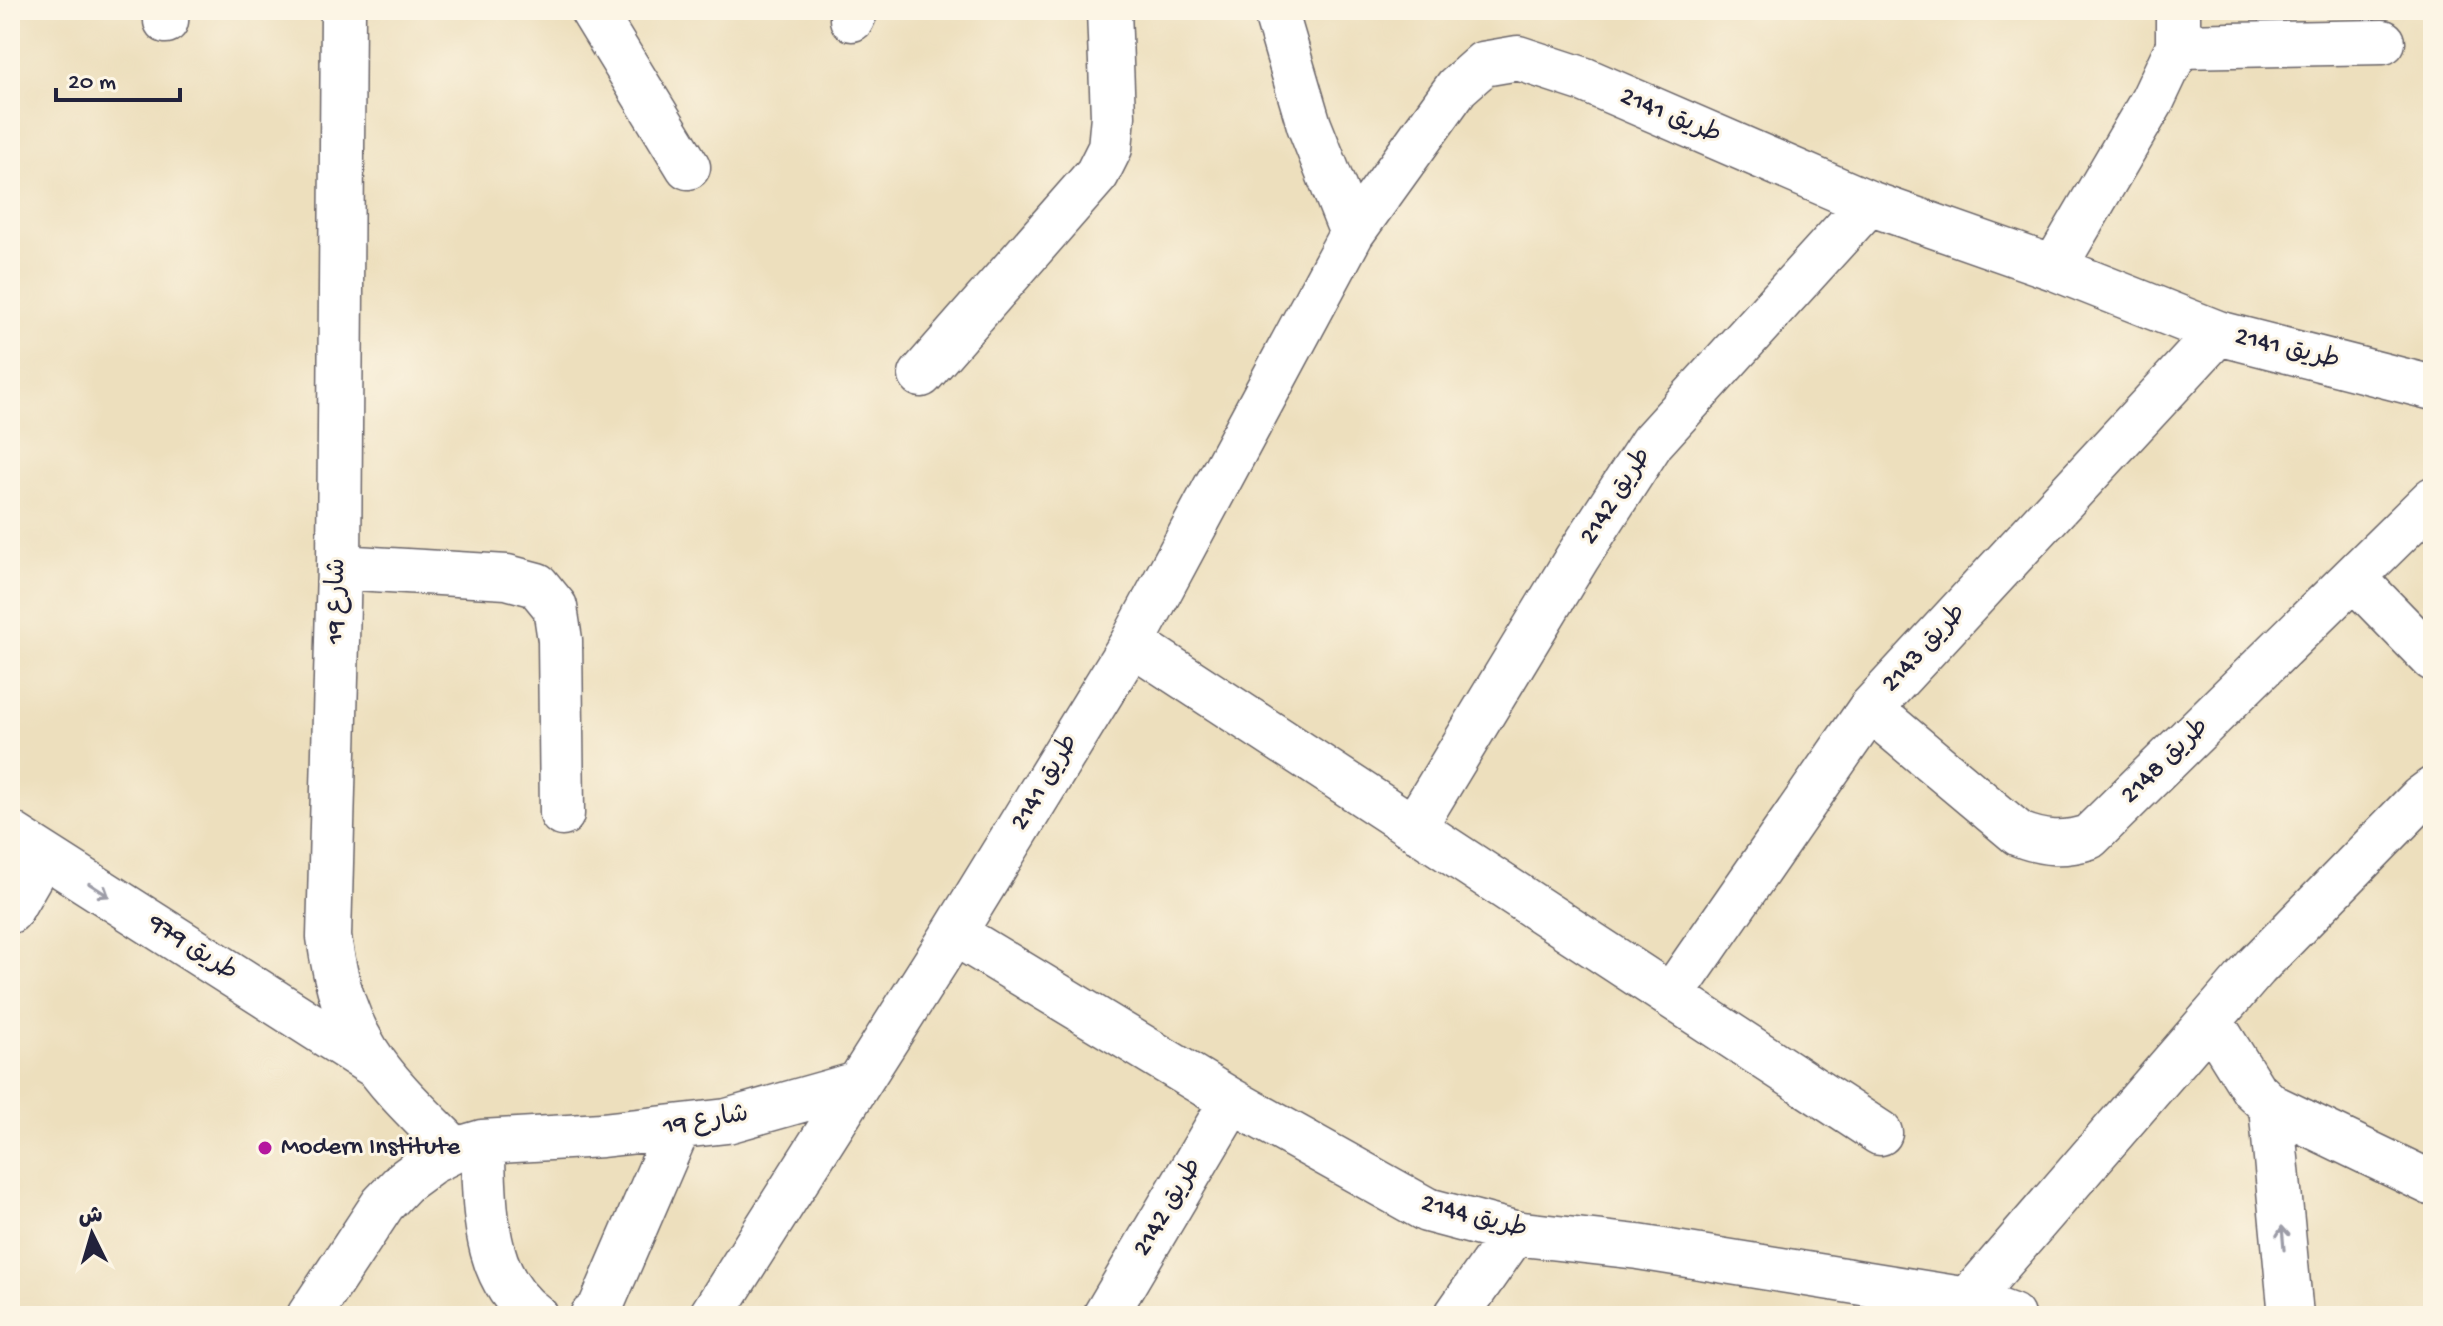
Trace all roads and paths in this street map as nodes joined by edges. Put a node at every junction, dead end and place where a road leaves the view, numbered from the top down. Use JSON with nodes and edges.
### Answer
{"nodes":[{"id":1,"x":343,"y":10,"type":"edge"},
{"id":2,"x":592,"y":10,"type":"edge"},
{"id":3,"x":1109,"y":10,"type":"edge"},
{"id":4,"x":1279,"y":10,"type":"edge"},
{"id":5,"x":2178,"y":28,"type":"edge"},
{"id":6,"x":2383,"y":42,"type":"dead end"},
{"id":7,"x":688,"y":167,"type":"dead end"},
{"id":8,"x":1869,"y":203,"type":"junction"},
{"id":9,"x":1352,"y":233,"type":"junction"},
{"id":10,"x":2054,"y":268,"type":"junction"},
{"id":11,"x":2218,"y":333,"type":"junction"},
{"id":12,"x":921,"y":375,"type":"dead end"},
{"id":13,"x":2433,"y":388,"type":"edge"},
{"id":14,"x":2433,"y":499,"type":"edge"},
{"id":15,"x":339,"y":567,"type":"junction"},
{"id":16,"x":2354,"y":578,"type":"junction"},
{"id":17,"x":1132,"y":643,"type":"junction"},
{"id":18,"x":2433,"y":659,"type":"edge"},
{"id":19,"x":1870,"y":709,"type":"junction"},
{"id":20,"x":2433,"y":789,"type":"edge"},
{"id":21,"x":562,"y":814,"type":"dead end"},
{"id":22,"x":1414,"y":827,"type":"junction"},
{"id":23,"x":27,"y":843,"type":"edge"},
{"id":24,"x":10,"y":911,"type":"edge"},
{"id":25,"x":954,"y":933,"type":"junction"},
{"id":26,"x":1671,"y":996,"type":"junction"},
{"id":27,"x":2210,"y":1020,"type":"junction"},
{"id":28,"x":374,"y":1065,"type":"junction"},
{"id":29,"x":858,"y":1084,"type":"junction"},
{"id":30,"x":1232,"y":1101,"type":"junction"},
{"id":31,"x":2271,"y":1106,"type":"junction"},
{"id":32,"x":678,"y":1128,"type":"junction"},
{"id":33,"x":1880,"y":1133,"type":"dead end"},
{"id":34,"x":469,"y":1146,"type":"junction"},
{"id":35,"x":2433,"y":1184,"type":"edge"},
{"id":36,"x":1514,"y":1233,"type":"junction"},
{"id":37,"x":1968,"y":1300,"type":"junction"},
{"id":38,"x":309,"y":1316,"type":"edge"},
{"id":39,"x":536,"y":1316,"type":"edge"},
{"id":40,"x":592,"y":1316,"type":"edge"},
{"id":41,"x":711,"y":1316,"type":"edge"},
{"id":42,"x":1105,"y":1316,"type":"edge"},
{"id":43,"x":1456,"y":1316,"type":"edge"},
{"id":44,"x":2012,"y":1316,"type":"edge"},
{"id":45,"x":2291,"y":1316,"type":"edge"}],
"edges":[{"from":1,"to":15,"type":"street","name":"شارع 19"},
{"from":2,"to":7,"type":"street"},
{"from":3,"to":12,"type":"street"},
{"from":4,"to":9,"type":"street"},
{"from":5,"to":6,"type":"street"},
{"from":5,"to":10,"type":"street"},
{"from":8,"to":9,"type":"street","name":"طريق 2141"},
{"from":8,"to":10,"type":"street","name":"طريق 2141"},
{"from":8,"to":22,"type":"street","name":"طريق 2142"},
{"from":9,"to":17,"type":"street","name":"طريق 2141"},
{"from":10,"to":11,"type":"street","name":"طريق 2141"},
{"from":11,"to":13,"type":"street","name":"طريق 2141"},
{"from":11,"to":19,"type":"street","name":"طريق 2143"},
{"from":14,"to":16,"type":"street","name":"طريق 2148"},
{"from":15,"to":21,"type":"street"},
{"from":15,"to":28,"type":"street","name":"شارع 19"},
{"from":16,"to":18,"type":"street"},
{"from":16,"to":19,"type":"street","name":"طريق 2148"},
{"from":17,"to":22,"type":"street"},
{"from":17,"to":25,"type":"street","name":"طريق 2141"},
{"from":19,"to":26,"type":"street","name":"طريق 2143"},
{"from":20,"to":27,"type":"street"},
{"from":22,"to":26,"type":"street"},
{"from":23,"to":24,"type":"street"},
{"from":23,"to":28,"type":"street","name":"طريق 979","one_way":true},
{"from":25,"to":29,"type":"street","name":"طريق 2141"},
{"from":25,"to":30,"type":"street","name":"طريق 2144"},
{"from":26,"to":33,"type":"street"},
{"from":27,"to":31,"type":"street"},
{"from":27,"to":37,"type":"street"},
{"from":28,"to":34,"type":"street","name":"شارع 19"},
{"from":29,"to":32,"type":"street","name":"شارع 19"},
{"from":29,"to":41,"type":"street","name":"طريق 2141"},
{"from":30,"to":36,"type":"street","name":"طريق 2144"},
{"from":30,"to":42,"type":"street","name":"طريق 2142"},
{"from":31,"to":35,"type":"street"},
{"from":45,"to":31,"type":"street","one_way":true},
{"from":32,"to":34,"type":"street","name":"شارع 19"},
{"from":32,"to":40,"type":"street"},
{"from":34,"to":38,"type":"street","name":"شارع 19"},
{"from":34,"to":39,"type":"street"},
{"from":36,"to":37,"type":"street","name":"طريق 2144"},
{"from":36,"to":43,"type":"street"},
{"from":37,"to":44,"type":"street","name":"طريق 2144"}]}
